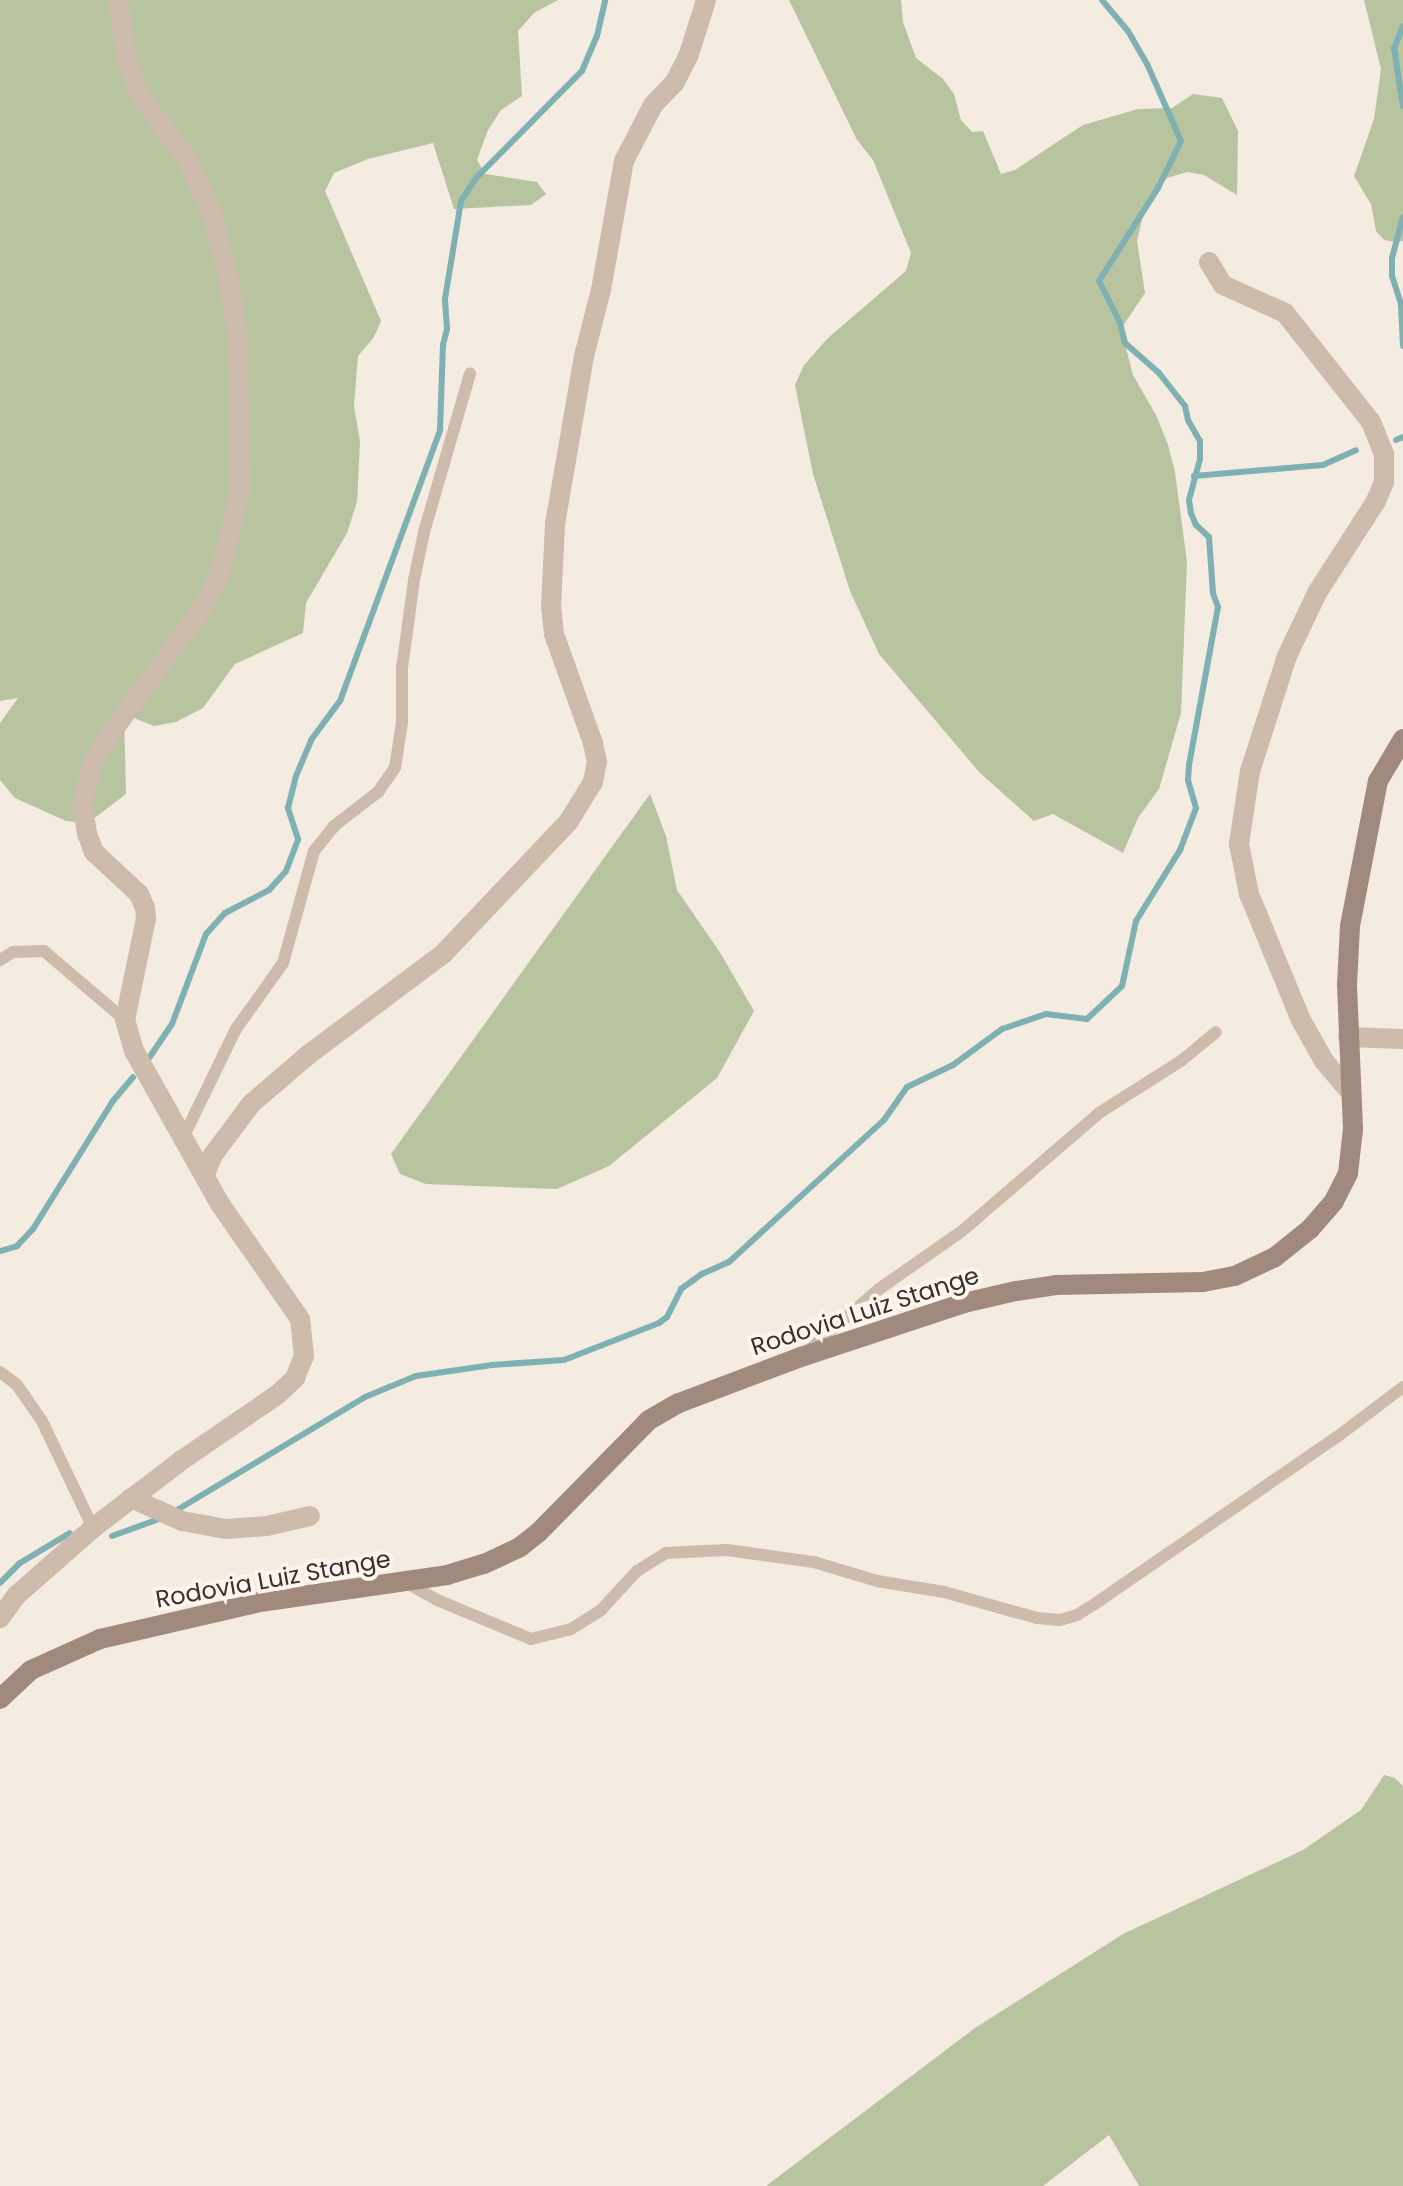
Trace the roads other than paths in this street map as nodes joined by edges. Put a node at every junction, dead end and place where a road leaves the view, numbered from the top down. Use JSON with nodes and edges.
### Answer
{"nodes":[{"id":1,"x":118,"y":0,"type":"edge"},
{"id":2,"x":706,"y":0,"type":"edge"},
{"id":3,"x":1209,"y":262,"type":"dead end"},
{"id":4,"x":470,"y":374,"type":"dead end"},
{"id":5,"x":1403,"y":739,"type":"edge"},
{"id":6,"x":0,"y":960,"type":"edge"},
{"id":7,"x":125,"y":1020,"type":"junction"},
{"id":8,"x":1216,"y":1032,"type":"dead end"},
{"id":9,"x":1348,"y":1037,"type":"junction"},
{"id":10,"x":1403,"y":1039,"type":"edge"},
{"id":11,"x":1351,"y":1093,"type":"junction"},
{"id":12,"x":184,"y":1136,"type":"junction"},
{"id":13,"x":205,"y":1174,"type":"junction"},
{"id":14,"x":801,"y":1357,"type":"junction"},
{"id":15,"x":0,"y":1372,"type":"edge"},
{"id":16,"x":1403,"y":1387,"type":"edge"},
{"id":17,"x":131,"y":1498,"type":"junction"},
{"id":18,"x":310,"y":1516,"type":"dead end"},
{"id":19,"x":93,"y":1528,"type":"junction"},
{"id":20,"x":405,"y":1582,"type":"junction"},
{"id":21,"x":0,"y":1618,"type":"edge"},
{"id":22,"x":0,"y":1699,"type":"edge"}],
"edges":[{"from":1,"to":7,"type":"street"},
{"from":2,"to":13,"type":"street"},
{"from":3,"to":11,"type":"street"},
{"from":4,"to":12,"type":"lane"},
{"from":5,"to":9,"type":"street","name":"Rodovia Luiz Stange"},
{"from":6,"to":7,"type":"lane"},
{"from":7,"to":12,"type":"street"},
{"from":8,"to":14,"type":"lane"},
{"from":9,"to":10,"type":"street"},
{"from":9,"to":11,"type":"street","name":"Rodovia Luiz Stange"},
{"from":11,"to":14,"type":"street","name":"Rodovia Luiz Stange"},
{"from":12,"to":13,"type":"street"},
{"from":13,"to":17,"type":"street"},
{"from":14,"to":20,"type":"street","name":"Rodovia Luiz Stange"},
{"from":15,"to":19,"type":"lane"},
{"from":16,"to":20,"type":"lane"},
{"from":17,"to":18,"type":"street"},
{"from":17,"to":19,"type":"street"},
{"from":19,"to":21,"type":"street"},
{"from":20,"to":22,"type":"street","name":"Rodovia Luiz Stange"}]}
